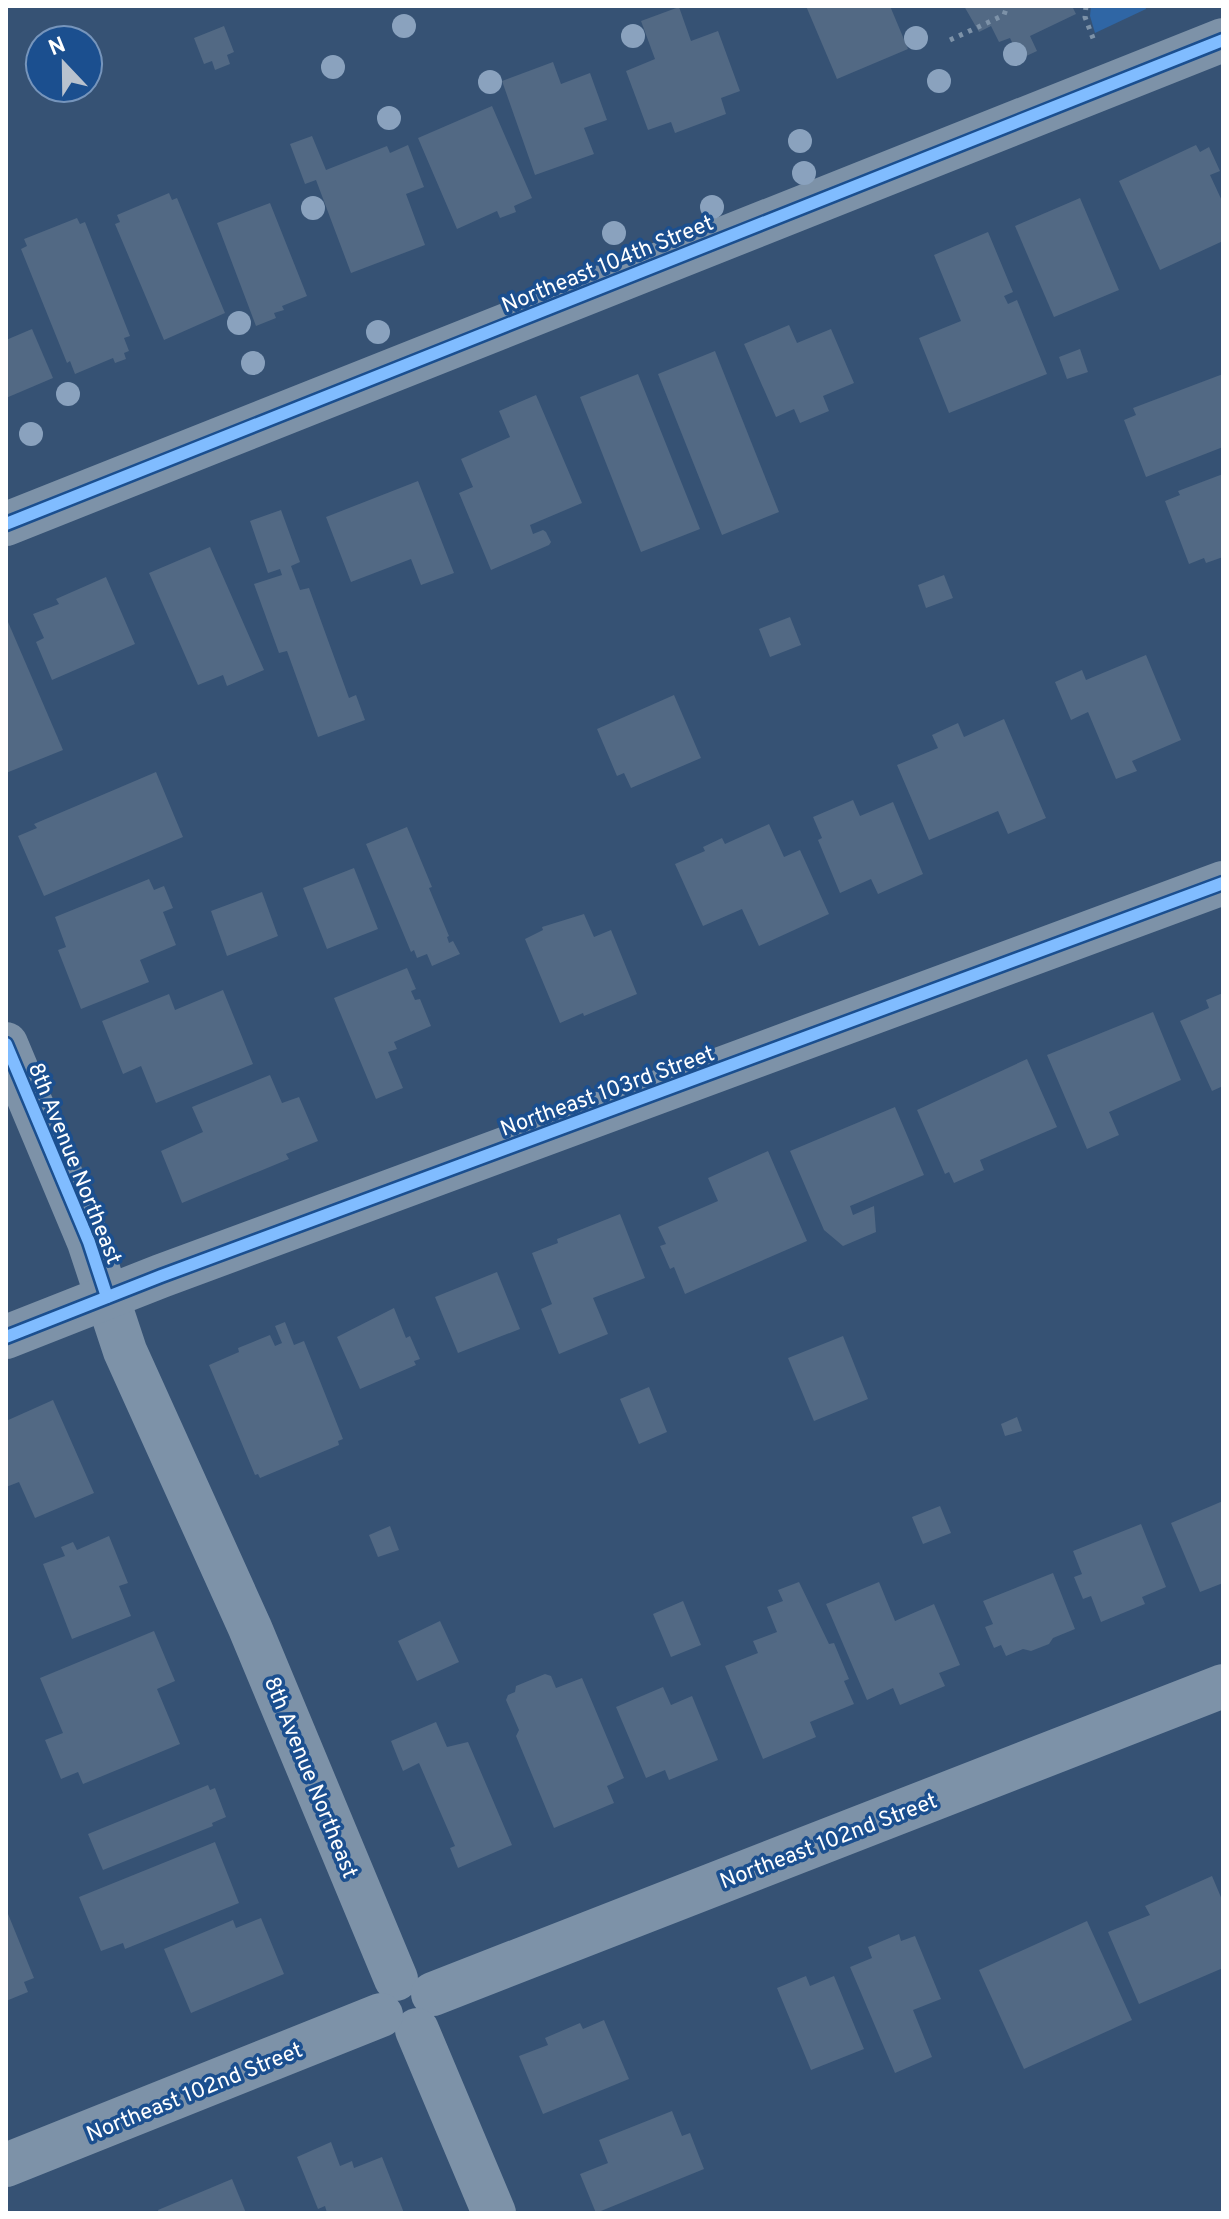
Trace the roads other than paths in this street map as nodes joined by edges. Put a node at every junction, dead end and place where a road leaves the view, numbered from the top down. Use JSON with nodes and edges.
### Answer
{"nodes":[{"id":1,"x":1223,"y":40,"type":"edge"},
{"id":2,"x":6,"y":524,"type":"edge"},
{"id":3,"x":1223,"y":883,"type":"edge"},
{"id":4,"x":6,"y":1044,"type":"edge"},
{"id":5,"x":107,"y":1297,"type":"junction"},
{"id":6,"x":6,"y":1337,"type":"edge"},
{"id":7,"x":1223,"y":1686,"type":"edge"},
{"id":8,"x":407,"y":2005,"type":"junction"},
{"id":9,"x":6,"y":2165,"type":"edge"},
{"id":10,"x":494,"y":2213,"type":"edge"}],
"edges":[{"from":1,"to":2,"type":"street","name":"Northeast 104th Street"},
{"from":3,"to":5,"type":"street","name":"Northeast 103rd Street"},
{"from":4,"to":5,"type":"street","name":"8th Avenue Northeast"},
{"from":5,"to":6,"type":"street","name":"Northeast 103rd Street"},
{"from":5,"to":8,"type":"street","name":"8th Avenue Northeast"},
{"from":7,"to":8,"type":"street","name":"Northeast 102nd Street"},
{"from":8,"to":9,"type":"street","name":"Northeast 102nd Street"},
{"from":8,"to":10,"type":"street","name":"8th Avenue Northeast"}]}
